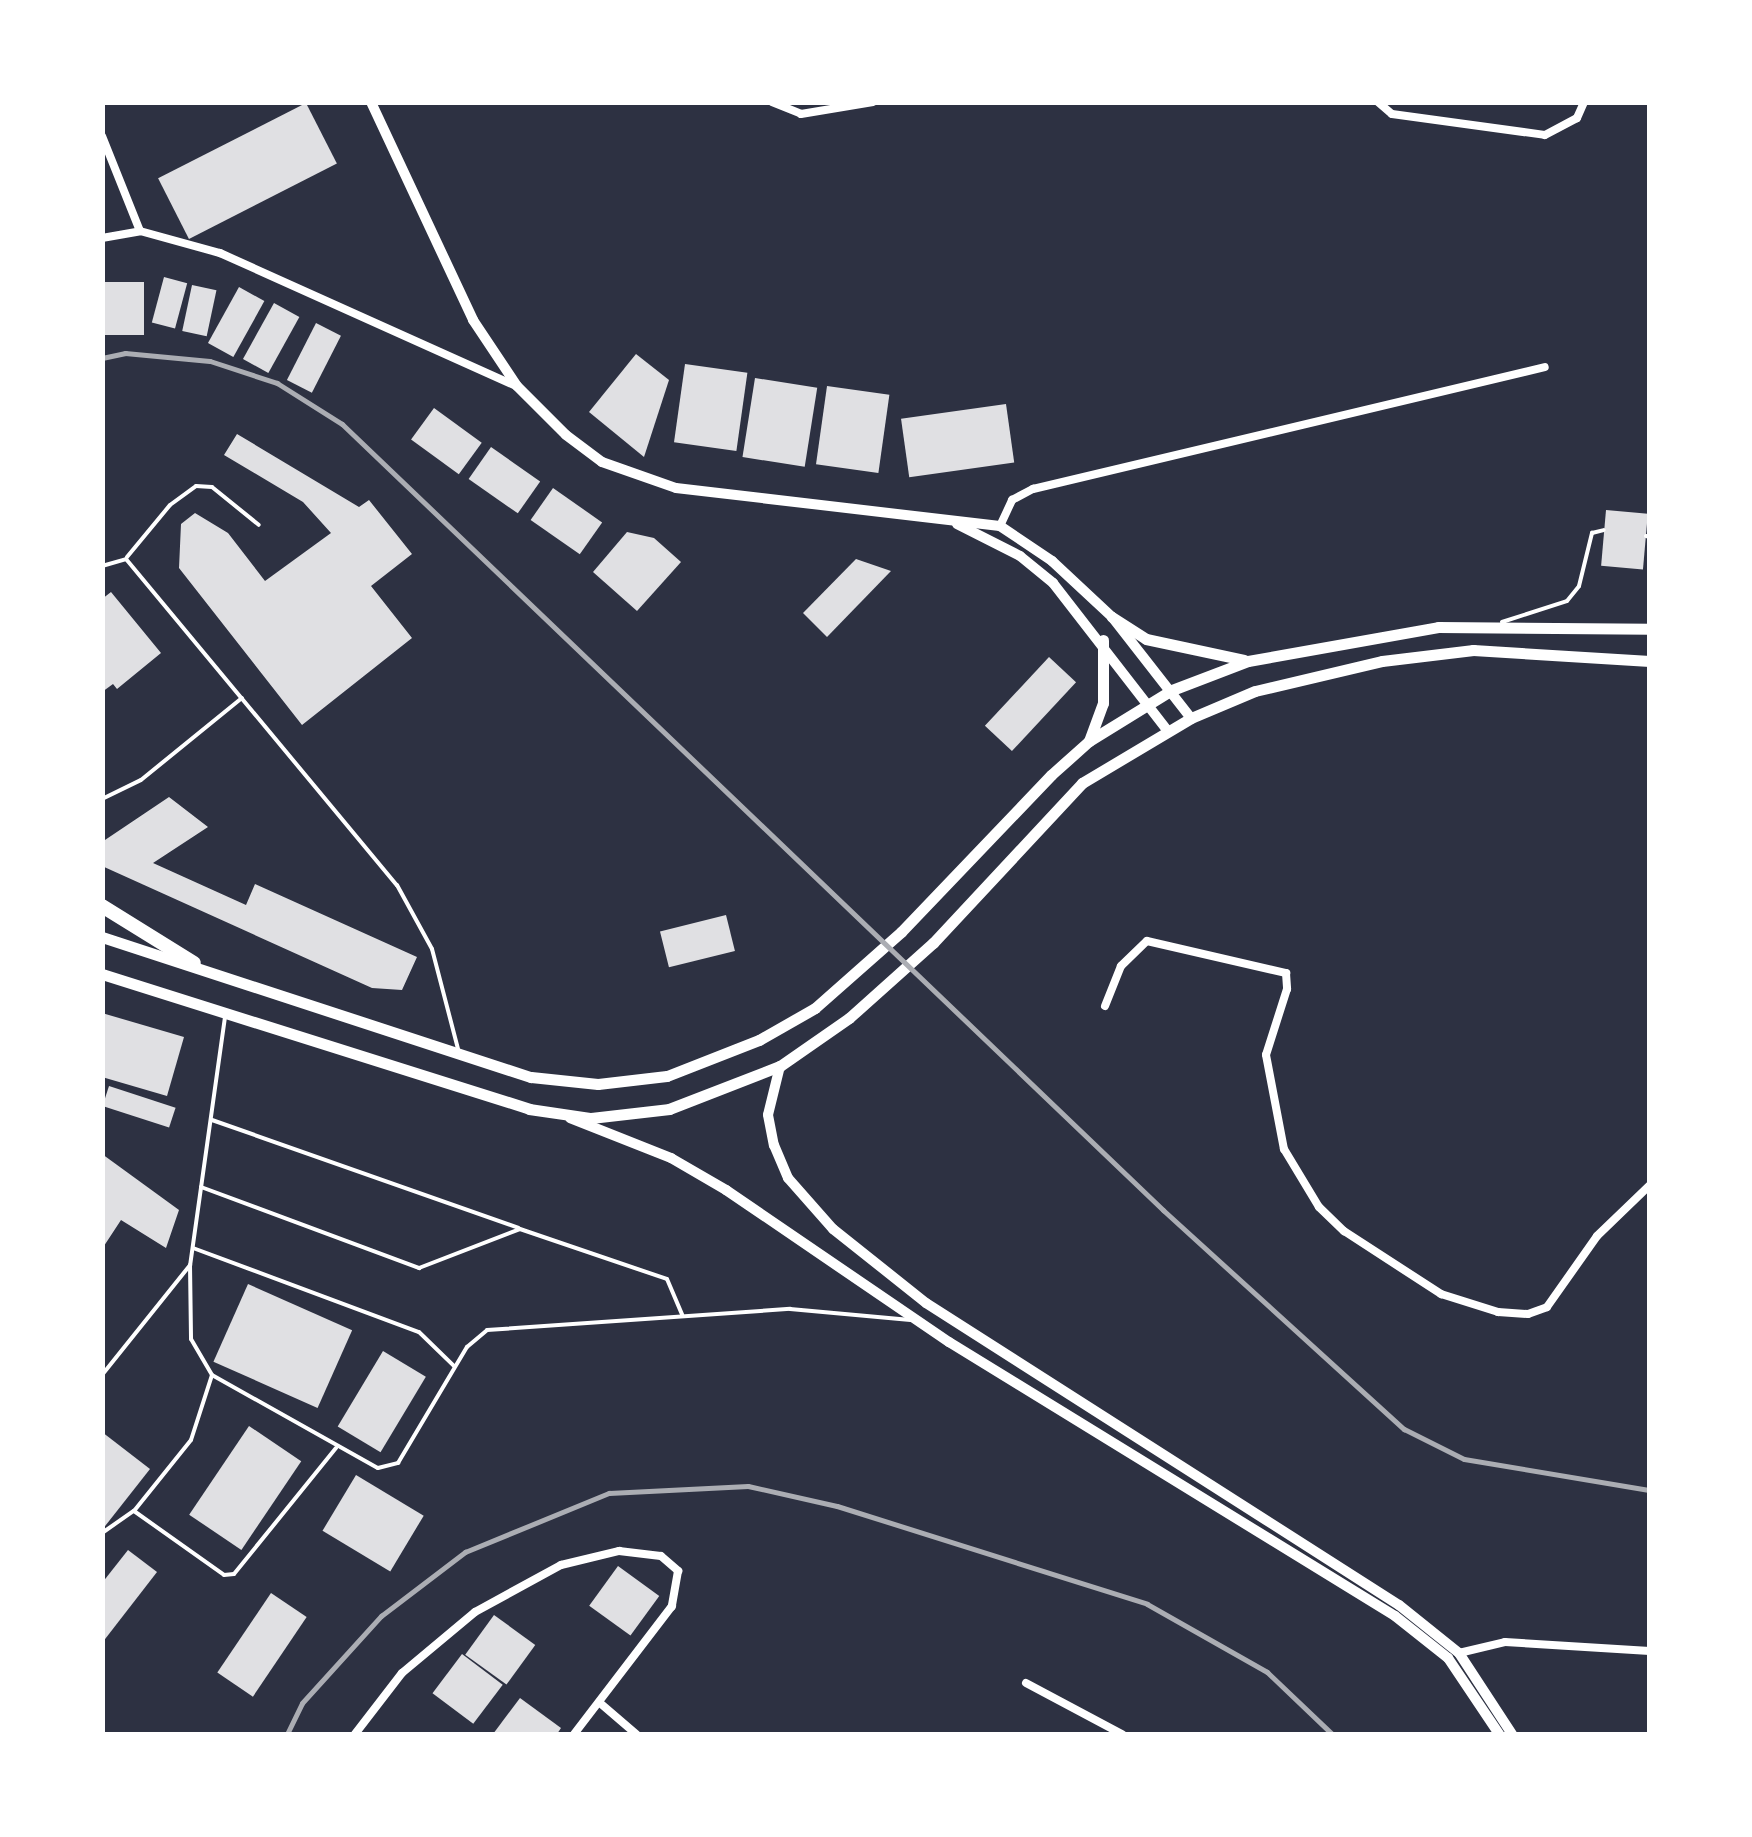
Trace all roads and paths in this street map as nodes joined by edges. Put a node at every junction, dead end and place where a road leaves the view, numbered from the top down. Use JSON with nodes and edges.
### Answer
{"nodes":[{"id":1,"x":371,"y":102,"type":"edge"},
{"id":2,"x":772,"y":102,"type":"edge"},
{"id":3,"x":873,"y":102,"type":"edge"},
{"id":4,"x":1378,"y":102,"type":"edge"},
{"id":5,"x":1584,"y":102,"type":"edge"},
{"id":6,"x":102,"y":136,"type":"edge"},
{"id":7,"x":140,"y":232,"type":"junction"},
{"id":8,"x":102,"y":238,"type":"edge"},
{"id":9,"x":1545,"y":367,"type":"dead end"},
{"id":10,"x":517,"y":386,"type":"junction"},
{"id":11,"x":948,"y":519,"type":"junction"},
{"id":12,"x":259,"y":524,"type":"dead end"},
{"id":13,"x":1000,"y":526,"type":"junction"},
{"id":14,"x":1604,"y":530,"type":"dead end"},
{"id":15,"x":126,"y":559,"type":"junction"},
{"id":16,"x":102,"y":566,"type":"edge"},
{"id":17,"x":1112,"y":618,"type":"junction"},
{"id":18,"x":1492,"y":625,"type":"junction"},
{"id":19,"x":1650,"y":629,"type":"edge"},
{"id":20,"x":1103,"y":640,"type":"junction"},
{"id":21,"x":1248,"y":661,"type":"junction"},
{"id":22,"x":1650,"y":661,"type":"edge"},
{"id":23,"x":1172,"y":690,"type":"junction"},
{"id":24,"x":242,"y":698,"type":"junction"},
{"id":25,"x":1150,"y":702,"type":"junction"},
{"id":26,"x":1190,"y":718,"type":"junction"},
{"id":27,"x":1167,"y":730,"type":"junction"},
{"id":28,"x":1090,"y":742,"type":"junction"},
{"id":29,"x":102,"y":799,"type":"edge"},
{"id":30,"x":102,"y":906,"type":"edge"},
{"id":31,"x":102,"y":937,"type":"edge"},
{"id":32,"x":194,"y":963,"type":"junction"},
{"id":33,"x":102,"y":974,"type":"edge"},
{"id":34,"x":1105,"y":1006,"type":"dead end"},
{"id":35,"x":226,"y":1010,"type":"junction"},
{"id":36,"x":459,"y":1054,"type":"junction"},
{"id":37,"x":780,"y":1066,"type":"junction"},
{"id":38,"x":560,"y":1114,"type":"junction"},
{"id":39,"x":212,"y":1120,"type":"junction"},
{"id":40,"x":1650,"y":1185,"type":"edge"},
{"id":41,"x":201,"y":1187,"type":"junction"},
{"id":42,"x":520,"y":1228,"type":"junction"},
{"id":43,"x":193,"y":1248,"type":"junction"},
{"id":44,"x":190,"y":1264,"type":"junction"},
{"id":45,"x":682,"y":1315,"type":"junction"},
{"id":46,"x":916,"y":1320,"type":"junction"},
{"id":47,"x":454,"y":1366,"type":"junction"},
{"id":48,"x":102,"y":1375,"type":"edge"},
{"id":49,"x":212,"y":1375,"type":"junction"},
{"id":50,"x":336,"y":1448,"type":"junction"},
{"id":51,"x":134,"y":1512,"type":"junction"},
{"id":52,"x":102,"y":1534,"type":"edge"},
{"id":53,"x":1650,"y":1651,"type":"edge"},
{"id":54,"x":1459,"y":1654,"type":"junction"},
{"id":55,"x":1026,"y":1683,"type":"dead end"},
{"id":56,"x":600,"y":1703,"type":"junction"},
{"id":57,"x":355,"y":1734,"type":"edge"},
{"id":58,"x":574,"y":1734,"type":"edge"},
{"id":59,"x":636,"y":1734,"type":"edge"},
{"id":60,"x":1122,"y":1734,"type":"edge"},
{"id":61,"x":1500,"y":1734,"type":"edge"},
{"id":62,"x":1512,"y":1734,"type":"edge"}],
"edges":[{"from":1,"to":10,"type":"street"},
{"from":2,"to":3,"type":"street"},
{"from":4,"to":5,"type":"street"},
{"from":6,"to":7,"type":"street"},
{"from":7,"to":8,"type":"street"},
{"from":7,"to":10,"type":"street"},
{"from":9,"to":13,"type":"street"},
{"from":10,"to":11,"type":"street"},
{"from":11,"to":13,"type":"street"},
{"from":11,"to":20,"type":"street"},
{"from":12,"to":15,"type":"lane"},
{"from":13,"to":17,"type":"street"},
{"from":14,"to":18,"type":"lane"},
{"from":15,"to":16,"type":"lane"},
{"from":15,"to":24,"type":"lane"},
{"from":17,"to":21,"type":"main road"},
{"from":17,"to":23,"type":"street"},
{"from":18,"to":19,"type":"main road"},
{"from":18,"to":21,"type":"main road"},
{"from":20,"to":25,"type":"street"},
{"from":20,"to":28,"type":"main road"},
{"from":21,"to":23,"type":"main road"},
{"from":22,"to":26,"type":"main road"},
{"from":23,"to":25,"type":"main road"},
{"from":23,"to":26,"type":"street"},
{"from":24,"to":29,"type":"lane"},
{"from":24,"to":36,"type":"lane"},
{"from":25,"to":27,"type":"street"},
{"from":25,"to":28,"type":"main road"},
{"from":26,"to":27,"type":"main road"},
{"from":27,"to":37,"type":"main road"},
{"from":28,"to":36,"type":"main road"},
{"from":30,"to":32,"type":"highway"},
{"from":31,"to":32,"type":"main road"},
{"from":32,"to":36,"type":"main road"},
{"from":33,"to":35,"type":"main road"},
{"from":34,"to":40,"type":"street"},
{"from":35,"to":38,"type":"main road"},
{"from":35,"to":39,"type":"lane"},
{"from":37,"to":38,"type":"main road"},
{"from":37,"to":54,"type":"street"},
{"from":38,"to":46,"type":"street"},
{"from":39,"to":41,"type":"lane"},
{"from":39,"to":42,"type":"lane"},
{"from":41,"to":42,"type":"lane"},
{"from":41,"to":43,"type":"lane"},
{"from":42,"to":45,"type":"lane"},
{"from":43,"to":44,"type":"lane"},
{"from":43,"to":47,"type":"lane"},
{"from":44,"to":48,"type":"lane"},
{"from":44,"to":49,"type":"lane"},
{"from":45,"to":46,"type":"lane"},
{"from":45,"to":47,"type":"lane"},
{"from":46,"to":61,"type":"street"},
{"from":47,"to":50,"type":"lane"},
{"from":49,"to":50,"type":"lane"},
{"from":49,"to":51,"type":"lane"},
{"from":50,"to":51,"type":"lane"},
{"from":51,"to":52,"type":"lane"},
{"from":53,"to":54,"type":"street"},
{"from":54,"to":62,"type":"street"},
{"from":55,"to":60,"type":"street"},
{"from":56,"to":57,"type":"street"},
{"from":56,"to":58,"type":"street"},
{"from":56,"to":59,"type":"street"}]}
